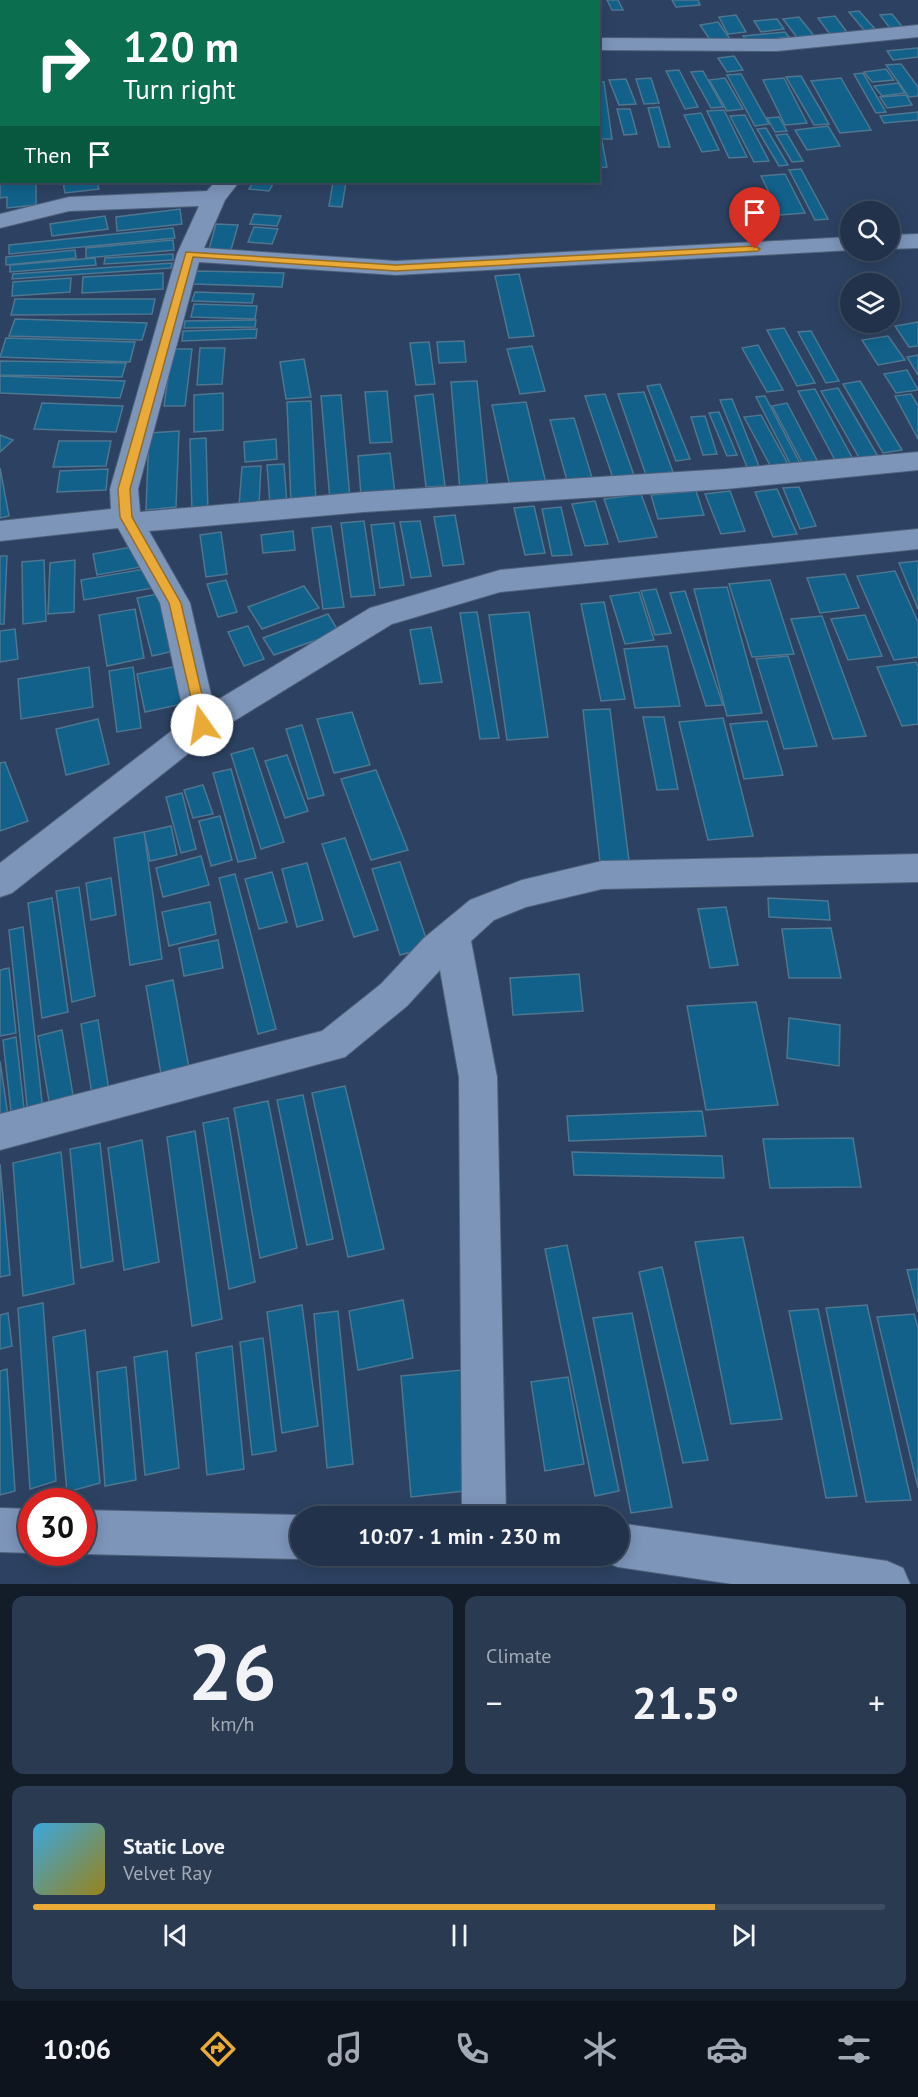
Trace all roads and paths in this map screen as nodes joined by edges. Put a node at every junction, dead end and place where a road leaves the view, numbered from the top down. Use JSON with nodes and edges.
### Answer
{"nodes":[{"id":1,"x":918,"y":31,"type":"edge"},
{"id":2,"x":600,"y":44,"type":"edge"},
{"id":3,"x":221,"y":190,"type":"edge"},
{"id":4,"x":0,"y":221,"type":"edge"},
{"id":5,"x":918,"y":241,"type":"edge"},
{"id":6,"x":900,"y":242,"type":"edge"},
{"id":7,"x":840,"y":245,"type":"edge"},
{"id":8,"x":189,"y":254,"type":"junction"},
{"id":9,"x":918,"y":461,"type":"edge"},
{"id":10,"x":127,"y":520,"type":"junction"},
{"id":11,"x":0,"y":531,"type":"edge"},
{"id":12,"x":918,"y":539,"type":"edge"},
{"id":13,"x":202,"y":725,"type":"junction"},
{"id":14,"x":918,"y":868,"type":"edge"},
{"id":15,"x":0,"y":883,"type":"edge"},
{"id":16,"x":453,"y":935,"type":"junction"},
{"id":17,"x":0,"y":1132,"type":"edge"},
{"id":18,"x":484,"y":1506,"type":"edge"},
{"id":19,"x":0,"y":1530,"type":"edge"},
{"id":20,"x":18,"y":1531,"type":"edge"},
{"id":21,"x":96,"y":1532,"type":"edge"},
{"id":22,"x":290,"y":1537,"type":"edge"},
{"id":23,"x":629,"y":1547,"type":"edge"},
{"id":24,"x":887,"y":1584,"type":"edge"}],
"edges":[{"from":1,"to":2,"type":"street"},
{"from":3,"to":4,"type":"street"},
{"from":3,"to":8,"type":"street"},
{"from":5,"to":6,"type":"street"},
{"from":7,"to":8,"type":"street"},
{"from":8,"to":10,"type":"street"},
{"from":9,"to":10,"type":"street"},
{"from":10,"to":11,"type":"street"},
{"from":10,"to":13,"type":"street"},
{"from":12,"to":13,"type":"street"},
{"from":13,"to":15,"type":"street"},
{"from":14,"to":16,"type":"street"},
{"from":16,"to":17,"type":"street"},
{"from":16,"to":18,"type":"street"},
{"from":19,"to":20,"type":"street"},
{"from":21,"to":22,"type":"street"},
{"from":23,"to":24,"type":"street"}]}
